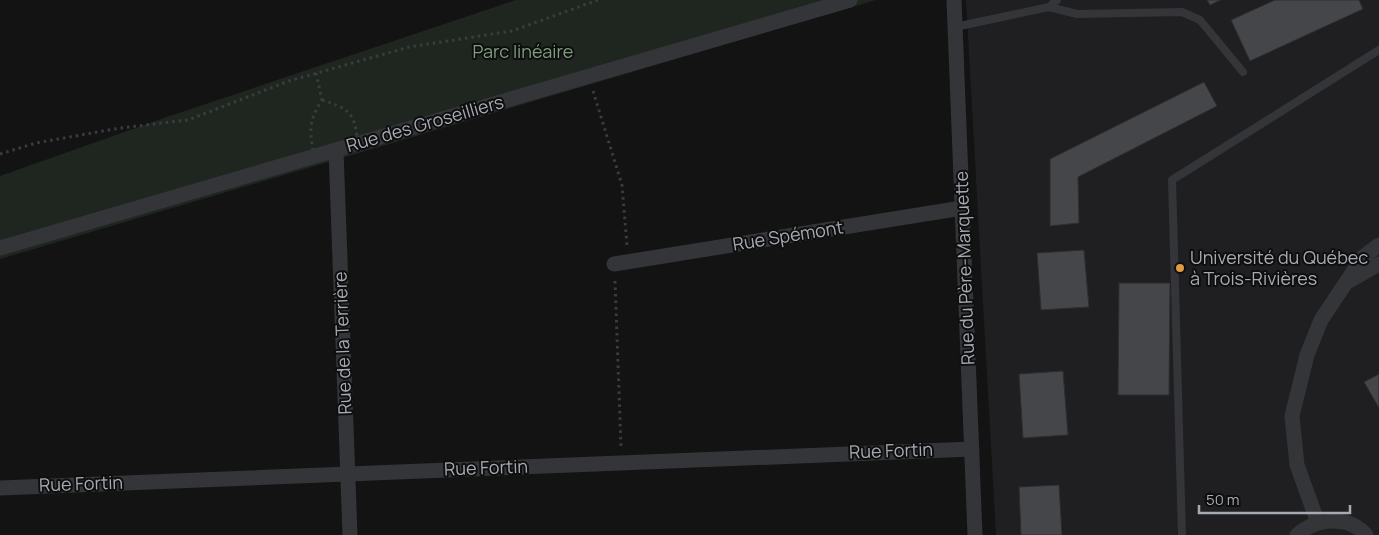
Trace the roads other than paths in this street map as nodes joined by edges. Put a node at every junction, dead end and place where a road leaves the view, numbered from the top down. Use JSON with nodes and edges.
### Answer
{"nodes":[{"id":1,"x":850,"y":0,"type":"edge"},
{"id":2,"x":954,"y":0,"type":"edge"},
{"id":3,"x":1057,"y":0,"type":"edge"},
{"id":4,"x":1049,"y":7,"type":"junction"},
{"id":5,"x":955,"y":27,"type":"junction"},
{"id":6,"x":1379,"y":50,"type":"edge"},
{"id":7,"x":1243,"y":72,"type":"dead end"},
{"id":8,"x":336,"y":150,"type":"junction"},
{"id":9,"x":962,"y":208,"type":"junction"},
{"id":10,"x":1379,"y":245,"type":"edge"},
{"id":11,"x":0,"y":248,"type":"edge"},
{"id":12,"x":614,"y":264,"type":"road end"},
{"id":13,"x":1379,"y":264,"type":"edge"},
{"id":14,"x":1347,"y":282,"type":"junction"},
{"id":15,"x":972,"y":449,"type":"junction"},
{"id":16,"x":348,"y":474,"type":"junction"},
{"id":17,"x":0,"y":488,"type":"edge"},
{"id":18,"x":1318,"y":522,"type":"junction"},
{"id":19,"x":350,"y":535,"type":"edge"},
{"id":20,"x":975,"y":535,"type":"edge"},
{"id":21,"x":1182,"y":535,"type":"edge"},
{"id":22,"x":1297,"y":535,"type":"edge"},
{"id":23,"x":1366,"y":535,"type":"edge"}],
"edges":[{"from":1,"to":8,"type":"street","name":"Rue des Groseilliers"},
{"from":2,"to":5,"type":"street","name":"Rue du Père-Marquette"},
{"from":3,"to":4,"type":"lane"},
{"from":4,"to":5,"type":"lane"},
{"from":4,"to":7,"type":"lane"},
{"from":5,"to":9,"type":"street","name":"Rue du Père-Marquette"},
{"from":6,"to":21,"type":"lane"},
{"from":8,"to":11,"type":"street","name":"Rue des Groseilliers"},
{"from":8,"to":16,"type":"street","name":"Rue de la Terrière"},
{"from":9,"to":12,"type":"street","name":"Rue Spémont"},
{"from":9,"to":15,"type":"street","name":"Rue du Père-Marquette"},
{"from":10,"to":14,"type":"street"},
{"from":13,"to":14,"type":"street"},
{"from":14,"to":18,"type":"street"},
{"from":15,"to":16,"type":"street","name":"Rue Fortin"},
{"from":15,"to":20,"type":"street","name":"Rue du Père-Marquette"},
{"from":16,"to":17,"type":"street","name":"Rue Fortin"},
{"from":16,"to":19,"type":"street","name":"Rue de la Terrière"},
{"from":18,"to":22,"type":"street"},
{"from":18,"to":23,"type":"street"}]}
